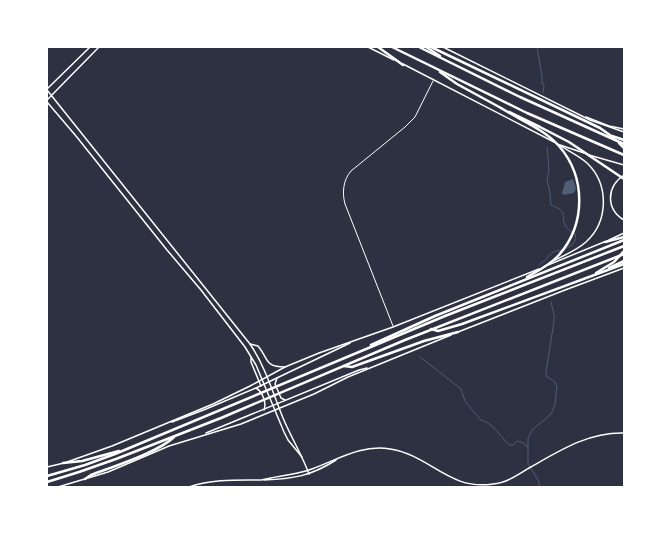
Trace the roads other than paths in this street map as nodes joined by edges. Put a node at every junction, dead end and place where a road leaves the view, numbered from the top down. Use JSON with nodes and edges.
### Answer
{"nodes":[{"id":1,"x":90,"y":47,"type":"edge"},
{"id":2,"x":99,"y":47,"type":"edge"},
{"id":3,"x":368,"y":47,"type":"edge"},
{"id":4,"x":378,"y":47,"type":"edge"},
{"id":5,"x":392,"y":47,"type":"edge"},
{"id":6,"x":419,"y":47,"type":"edge"},
{"id":7,"x":426,"y":47,"type":"edge"},
{"id":8,"x":431,"y":47,"type":"edge"},
{"id":9,"x":443,"y":47,"type":"edge"},
{"id":10,"x":445,"y":60,"type":"junction"},
{"id":11,"x":404,"y":65,"type":"junction"},
{"id":12,"x":436,"y":69,"type":"junction"},
{"id":13,"x":433,"y":80,"type":"junction"},
{"id":14,"x":47,"y":90,"type":"edge"},
{"id":15,"x":51,"y":96,"type":"junction"},
{"id":16,"x":47,"y":101,"type":"edge"},
{"id":17,"x":501,"y":108,"type":"junction"},
{"id":18,"x":579,"y":114,"type":"junction"},
{"id":19,"x":624,"y":129,"type":"edge"},
{"id":20,"x":595,"y":130,"type":"junction"},
{"id":21,"x":624,"y":132,"type":"edge"},
{"id":22,"x":624,"y":140,"type":"edge"},
{"id":23,"x":559,"y":144,"type":"junction"},
{"id":24,"x":624,"y":144,"type":"edge"},
{"id":25,"x":624,"y":148,"type":"edge"},
{"id":26,"x":624,"y":155,"type":"edge"},
{"id":27,"x":624,"y":166,"type":"edge"},
{"id":28,"x":624,"y":175,"type":"edge"},
{"id":29,"x":624,"y":179,"type":"edge"},
{"id":30,"x":624,"y":220,"type":"edge"},
{"id":31,"x":152,"y":221,"type":"junction"},
{"id":32,"x":147,"y":224,"type":"junction"},
{"id":33,"x":624,"y":233,"type":"edge"},
{"id":34,"x":624,"y":237,"type":"edge"},
{"id":35,"x":624,"y":240,"type":"edge"},
{"id":36,"x":605,"y":242,"type":"junction"},
{"id":37,"x":624,"y":246,"type":"edge"},
{"id":38,"x":624,"y":251,"type":"edge"},
{"id":39,"x":624,"y":254,"type":"edge"},
{"id":40,"x":624,"y":261,"type":"edge"},
{"id":41,"x":624,"y":264,"type":"edge"},
{"id":42,"x":624,"y":268,"type":"edge"},
{"id":43,"x":537,"y":270,"type":"junction"},
{"id":44,"x":595,"y":276,"type":"junction"},
{"id":45,"x":517,"y":282,"type":"junction"},
{"id":46,"x":226,"y":312,"type":"junction"},
{"id":47,"x":221,"y":316,"type":"junction"},
{"id":48,"x":393,"y":327,"type":"junction"},
{"id":49,"x":431,"y":329,"type":"junction"},
{"id":50,"x":458,"y":332,"type":"junction"},
{"id":51,"x":355,"y":341,"type":"junction"},
{"id":52,"x":250,"y":344,"type":"junction"},
{"id":53,"x":250,"y":356,"type":"junction"},
{"id":54,"x":343,"y":358,"type":"junction"},
{"id":55,"x":343,"y":366,"type":"junction"},
{"id":56,"x":285,"y":367,"type":"junction"},
{"id":57,"x":372,"y":367,"type":"junction"},
{"id":58,"x":277,"y":378,"type":"junction"},
{"id":59,"x":268,"y":382,"type":"junction"},
{"id":60,"x":264,"y":384,"type":"junction"},
{"id":61,"x":261,"y":386,"type":"junction"},
{"id":62,"x":256,"y":388,"type":"junction"},
{"id":63,"x":286,"y":401,"type":"junction"},
{"id":64,"x":278,"y":404,"type":"junction"},
{"id":65,"x":273,"y":406,"type":"junction"},
{"id":66,"x":264,"y":410,"type":"junction"},
{"id":67,"x":168,"y":423,"type":"junction"},
{"id":68,"x":624,"y":433,"type":"edge"},
{"id":69,"x":175,"y":436,"type":"junction"},
{"id":70,"x":198,"y":436,"type":"junction"},
{"id":71,"x":123,"y":450,"type":"junction"},
{"id":72,"x":343,"y":456,"type":"junction"},
{"id":73,"x":304,"y":460,"type":"junction"},
{"id":74,"x":63,"y":463,"type":"junction"},
{"id":75,"x":47,"y":467,"type":"edge"},
{"id":76,"x":308,"y":470,"type":"junction"},
{"id":77,"x":309,"y":474,"type":"junction"},
{"id":78,"x":47,"y":476,"type":"edge"},
{"id":79,"x":85,"y":479,"type":"junction"},
{"id":80,"x":261,"y":480,"type":"junction"},
{"id":81,"x":47,"y":482,"type":"edge"},
{"id":82,"x":58,"y":487,"type":"edge"},
{"id":83,"x":189,"y":487,"type":"edge"}],
"edges":[{"from":1,"to":14,"type":"main road"},
{"from":2,"to":15,"type":"main road"},
{"from":3,"to":11,"type":"main road"},
{"from":4,"to":11,"type":"highway"},
{"from":5,"to":12,"type":"highway"},
{"from":6,"to":10,"type":"highway"},
{"from":7,"to":10,"type":"highway"},
{"from":8,"to":25,"type":"highway"},
{"from":9,"to":18,"type":"main road"},
{"from":10,"to":20,"type":"highway"},
{"from":11,"to":13,"type":"main road"},
{"from":12,"to":17,"type":"highway"},
{"from":12,"to":26,"type":"highway"},
{"from":13,"to":23,"type":"main road"},
{"from":13,"to":48,"type":"street"},
{"from":14,"to":15,"type":"main road"},
{"from":15,"to":16,"type":"main road"},
{"from":15,"to":31,"type":"main road"},
{"from":16,"to":32,"type":"main road"},
{"from":17,"to":29,"type":"highway"},
{"from":17,"to":45,"type":"highway"},
{"from":18,"to":19,"type":"main road"},
{"from":18,"to":21,"type":"main road"},
{"from":20,"to":22,"type":"highway"},
{"from":20,"to":24,"type":"highway"},
{"from":23,"to":27,"type":"main road"},
{"from":23,"to":43,"type":"main road"},
{"from":28,"to":30,"type":"main road"},
{"from":31,"to":32,"type":"main road"},
{"from":31,"to":46,"type":"main road"},
{"from":32,"to":47,"type":"main road"},
{"from":33,"to":36,"type":"main road"},
{"from":34,"to":36,"type":"highway"},
{"from":35,"to":45,"type":"highway"},
{"from":36,"to":43,"type":"main road"},
{"from":37,"to":54,"type":"highway"},
{"from":38,"to":44,"type":"highway"},
{"from":39,"to":49,"type":"highway"},
{"from":40,"to":44,"type":"highway"},
{"from":41,"to":44,"type":"highway"},
{"from":42,"to":44,"type":"main road"},
{"from":43,"to":48,"type":"main road"},
{"from":44,"to":49,"type":"highway"},
{"from":44,"to":50,"type":"main road"},
{"from":45,"to":54,"type":"highway"},
{"from":46,"to":47,"type":"main road"},
{"from":46,"to":52,"type":"main road"},
{"from":47,"to":53,"type":"main road"},
{"from":48,"to":51,"type":"main road"},
{"from":49,"to":55,"type":"highway"},
{"from":50,"to":55,"type":"highway"},
{"from":50,"to":57,"type":"main road"},
{"from":51,"to":56,"type":"main road"},
{"from":51,"to":58,"type":"main road"},
{"from":52,"to":56,"type":"main road"},
{"from":52,"to":59,"type":"main road"},
{"from":53,"to":60,"type":"main road"},
{"from":53,"to":61,"type":"main road"},
{"from":54,"to":71,"type":"highway"},
{"from":55,"to":69,"type":"highway"},
{"from":56,"to":67,"type":"main road"},
{"from":57,"to":63,"type":"main road"},
{"from":57,"to":70,"type":"main road"},
{"from":58,"to":59,"type":"main road"},
{"from":58,"to":63,"type":"main road"},
{"from":59,"to":60,"type":"main road"},
{"from":59,"to":64,"type":"main road"},
{"from":60,"to":61,"type":"main road"},
{"from":60,"to":65,"type":"main road"},
{"from":61,"to":62,"type":"main road"},
{"from":62,"to":66,"type":"main road"},
{"from":62,"to":67,"type":"main road"},
{"from":63,"to":64,"type":"main road"},
{"from":64,"to":65,"type":"main road"},
{"from":64,"to":73,"type":"main road"},
{"from":65,"to":66,"type":"main road"},
{"from":65,"to":73,"type":"main road"},
{"from":66,"to":70,"type":"main road"},
{"from":67,"to":74,"type":"main road"},
{"from":68,"to":72,"type":"main road"},
{"from":69,"to":79,"type":"highway"},
{"from":69,"to":81,"type":"highway"},
{"from":70,"to":79,"type":"main road"},
{"from":71,"to":74,"type":"highway"},
{"from":71,"to":78,"type":"highway"},
{"from":72,"to":76,"type":"main road"},
{"from":72,"to":77,"type":"main road"},
{"from":73,"to":76,"type":"main road"},
{"from":74,"to":75,"type":"main road"},
{"from":76,"to":77,"type":"main road"},
{"from":76,"to":80,"type":"main road"},
{"from":77,"to":80,"type":"main road"},
{"from":79,"to":82,"type":"main road"},
{"from":80,"to":83,"type":"main road"}]}
